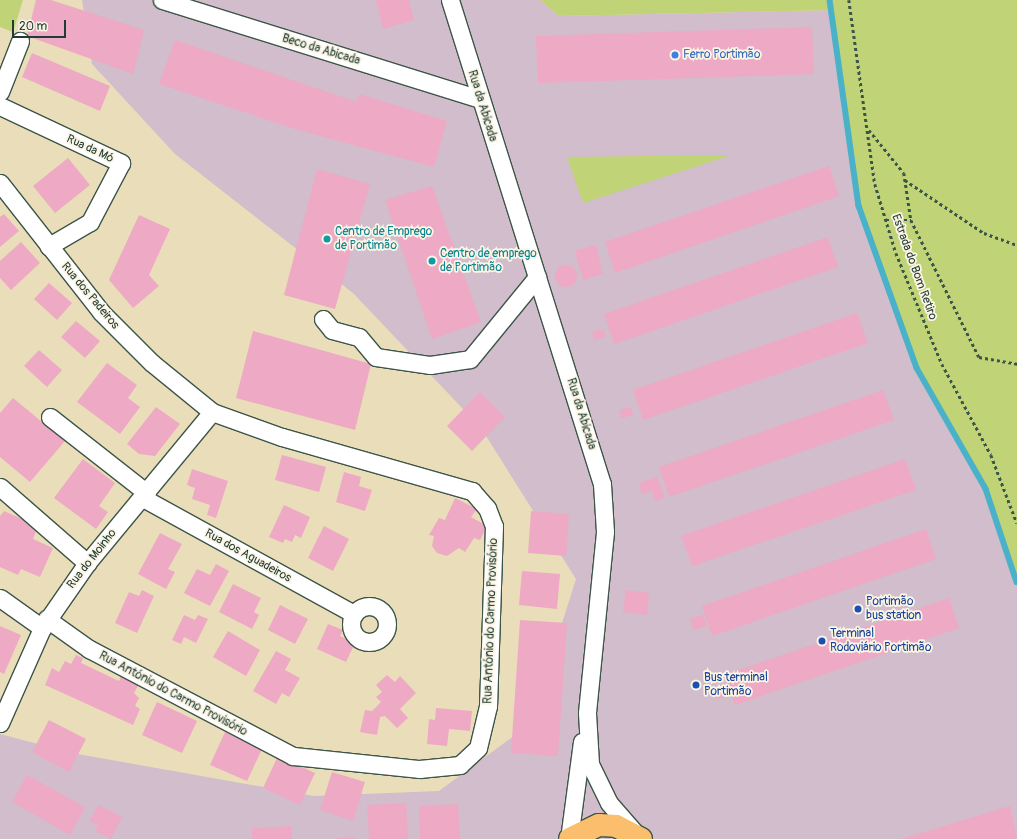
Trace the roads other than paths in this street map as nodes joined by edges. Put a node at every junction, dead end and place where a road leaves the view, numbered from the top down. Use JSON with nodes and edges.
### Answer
{"nodes":[{"id":1,"x":162,"y":0,"type":"edge"},
{"id":2,"x":450,"y":0,"type":"edge"},
{"id":3,"x":20,"y":41,"type":"dead end"},
{"id":4,"x":0,"y":92,"type":"edge"},
{"id":5,"x":479,"y":99,"type":"junction"},
{"id":6,"x":0,"y":106,"type":"edge"},
{"id":7,"x":0,"y":183,"type":"edge"},
{"id":8,"x":49,"y":246,"type":"junction"},
{"id":9,"x":537,"y":277,"type":"junction"},
{"id":10,"x":323,"y":319,"type":"dead end"},
{"id":11,"x":212,"y":412,"type":"junction"},
{"id":12,"x":50,"y":417,"type":"dead end"},
{"id":13,"x":0,"y":487,"type":"edge"},
{"id":14,"x":145,"y":496,"type":"junction"},
{"id":15,"x":87,"y":562,"type":"junction"},
{"id":16,"x":0,"y":598,"type":"edge"},
{"id":17,"x":354,"y":614,"type":"dead end"},
{"id":18,"x":45,"y":624,"type":"junction"},
{"id":19,"x":587,"y":713,"type":"junction"},
{"id":20,"x":0,"y":722,"type":"edge"},
{"id":21,"x":637,"y":835,"type":"edge"},
{"id":22,"x":570,"y":839,"type":"edge"}],
"edges":[{"from":1,"to":5,"type":"street","name":"Beco da Abicada"},
{"from":2,"to":5,"type":"street","name":"Rua da Abicada"},
{"from":3,"to":4,"type":"street"},
{"from":5,"to":9,"type":"street","name":"Rua da Abicada"},
{"from":6,"to":8,"type":"street","name":"Rua da Mó"},
{"from":7,"to":8,"type":"street","name":"Rua dos Padeiros"},
{"from":8,"to":11,"type":"street","name":"Rua dos Padeiros"},
{"from":9,"to":10,"type":"street"},
{"from":9,"to":19,"type":"street","name":"Rua da Abicada"},
{"from":11,"to":14,"type":"street","name":"Rua do Moinho"},
{"from":11,"to":18,"type":"street","name":"Rua António do Carmo Provisório"},
{"from":12,"to":14,"type":"street","name":"Rua dos Aguadeiros"},
{"from":13,"to":15,"type":"street"},
{"from":14,"to":15,"type":"street","name":"Rua do Moinho"},
{"from":14,"to":17,"type":"street","name":"Rua dos Aguadeiros"},
{"from":15,"to":18,"type":"street","name":"Rua do Moinho"},
{"from":16,"to":18,"type":"street","name":"Rua António do Carmo Provisório"},
{"from":18,"to":20,"type":"street","name":"Rua do Moinho"},
{"from":19,"to":21,"type":"street","name":"Rua da Abicada"},
{"from":19,"to":22,"type":"street"},
{"from":21,"to":22,"type":"main road"}]}
